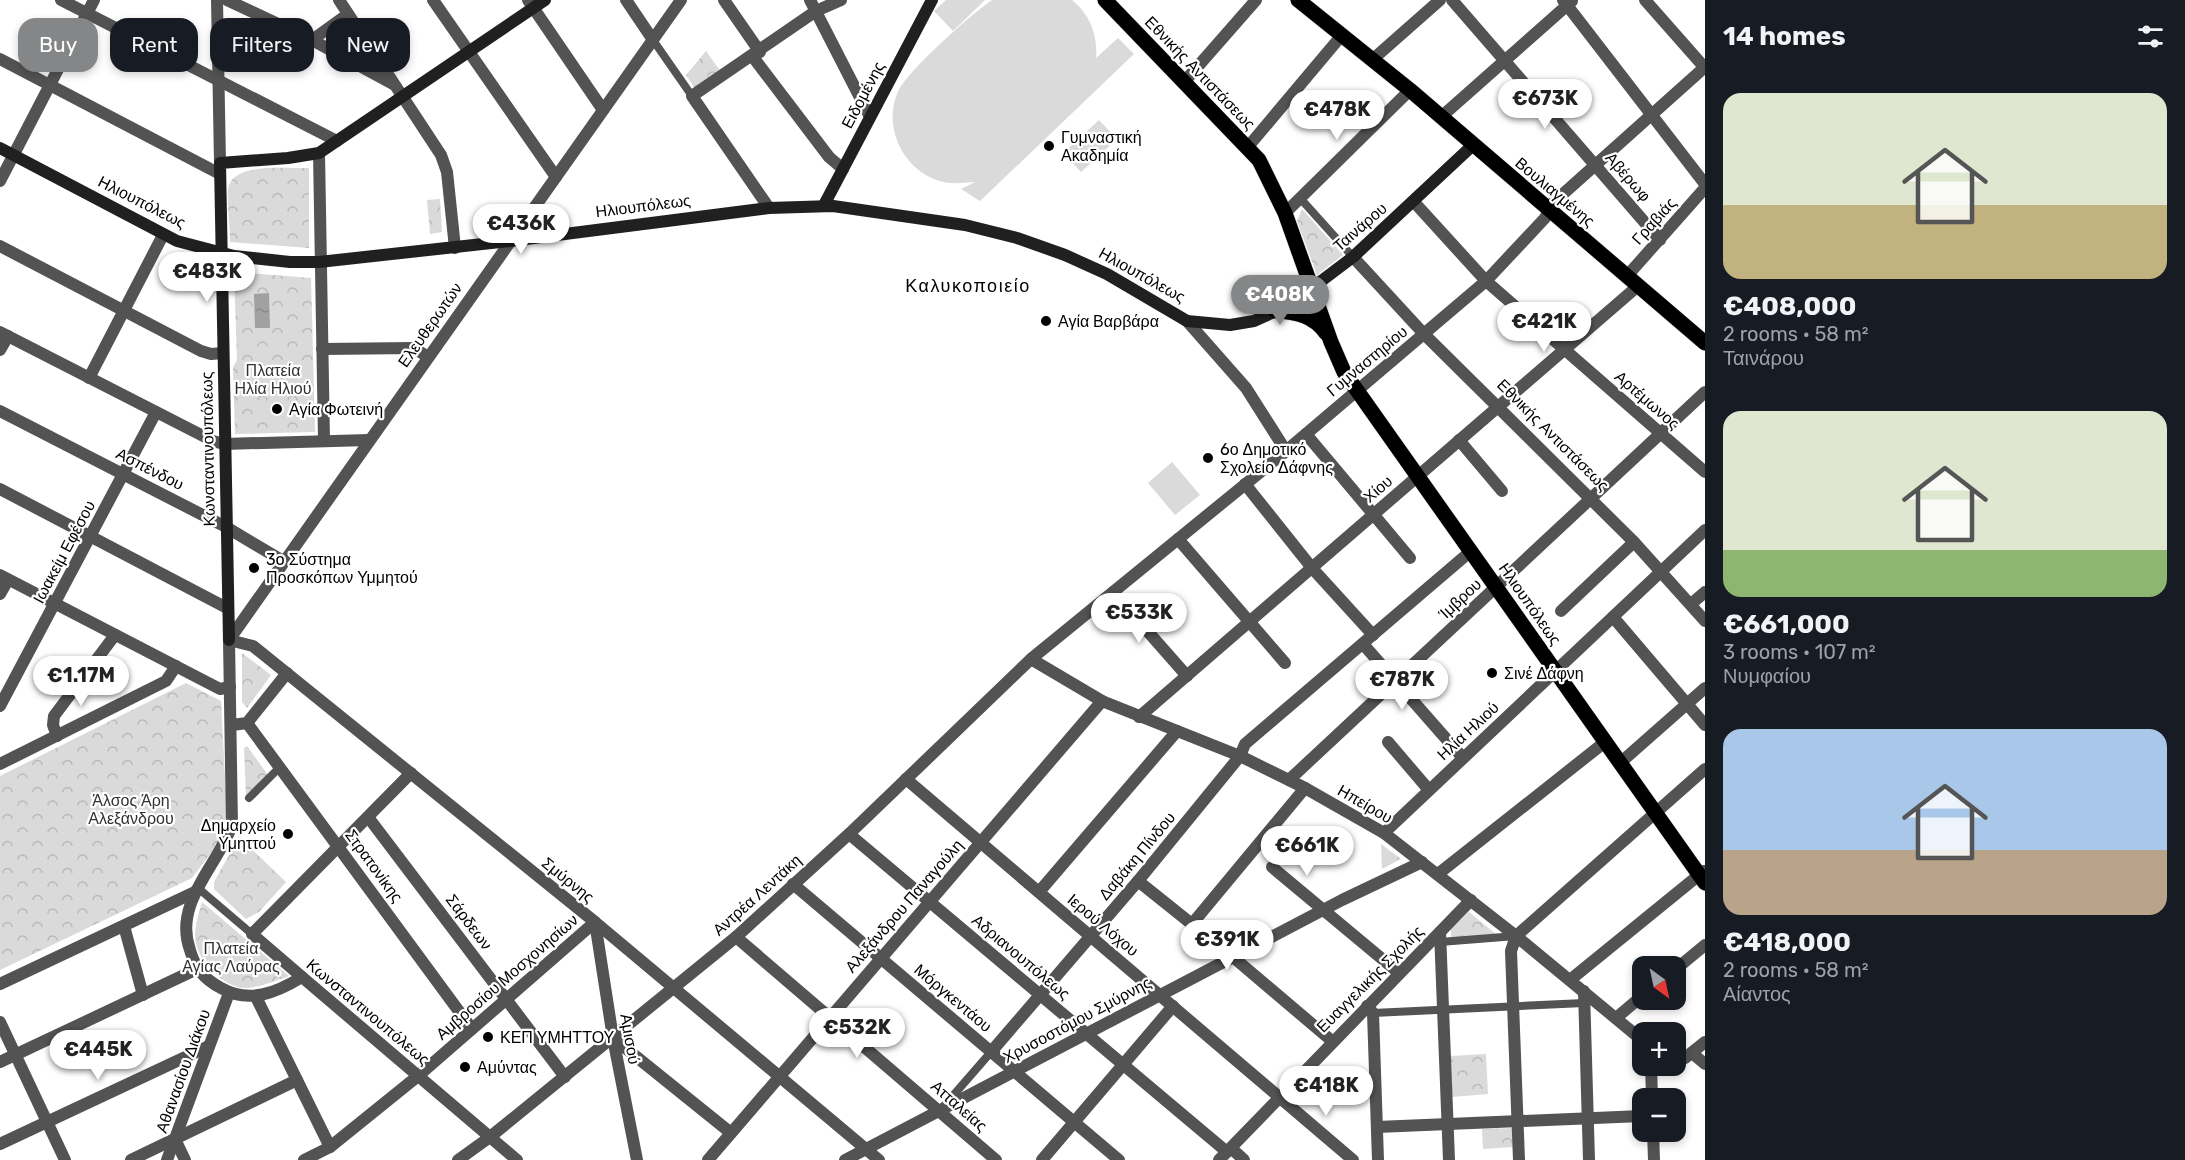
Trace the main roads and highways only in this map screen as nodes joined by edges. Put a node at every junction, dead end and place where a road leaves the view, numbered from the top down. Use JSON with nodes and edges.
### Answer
{"nodes":[{"id":1,"x":545,"y":0,"type":"edge"},
{"id":2,"x":932,"y":0,"type":"edge"},
{"id":3,"x":1110,"y":2,"type":"edge"},
{"id":4,"x":1305,"y":2,"type":"edge"},
{"id":5,"x":531,"y":4,"type":"edge"},
{"id":6,"x":1473,"y":145,"type":"junction"},
{"id":7,"x":0,"y":148,"type":"edge"},
{"id":8,"x":824,"y":205,"type":"junction"},
{"id":9,"x":221,"y":254,"type":"junction"},
{"id":10,"x":1312,"y":288,"type":"junction"},
{"id":11,"x":1276,"y":311,"type":"junction"},
{"id":12,"x":1187,"y":321,"type":"joint"},
{"id":13,"x":1702,"y":336,"type":"edge"},
{"id":14,"x":1330,"y":342,"type":"junction"},
{"id":15,"x":229,"y":640,"type":"road end"},
{"id":16,"x":1703,"y":876,"type":"edge"}],
"edges":[{"from":1,"to":5,"type":"main road"},
{"from":2,"to":8,"type":"main road","name":"Ειδομένης"},
{"from":3,"to":10,"type":"main road","name":"Εθνικής Αντιστάσεως"},
{"from":4,"to":6,"type":"main road","name":"Βουλιαγμένης"},
{"from":5,"to":9,"type":"main road","name":"Κωνσταντινουπόλεως"},
{"from":6,"to":10,"type":"main road","name":"Ταινάρου"},
{"from":6,"to":13,"type":"main road","name":"Βουλιαγμένης"},
{"from":7,"to":9,"type":"main road","name":"Ηλιουπόλεως"},
{"from":8,"to":9,"type":"main road","name":"Ηλιουπόλεως"},
{"from":8,"to":12,"type":"main road","name":"Ηλιουπόλεως"},
{"from":9,"to":15,"type":"main road","name":"Κωνσταντινουπόλεως"},
{"from":10,"to":11,"type":"main road","name":"Ταινάρου"},
{"from":10,"to":14,"type":"main road","name":"Εθνικής Αντιστάσεως"},
{"from":11,"to":12,"type":"main road","name":"Ταινάρου"},
{"from":11,"to":14,"type":"main road"},
{"from":14,"to":16,"type":"main road","name":"Ηλιουπόλεως"}]}
